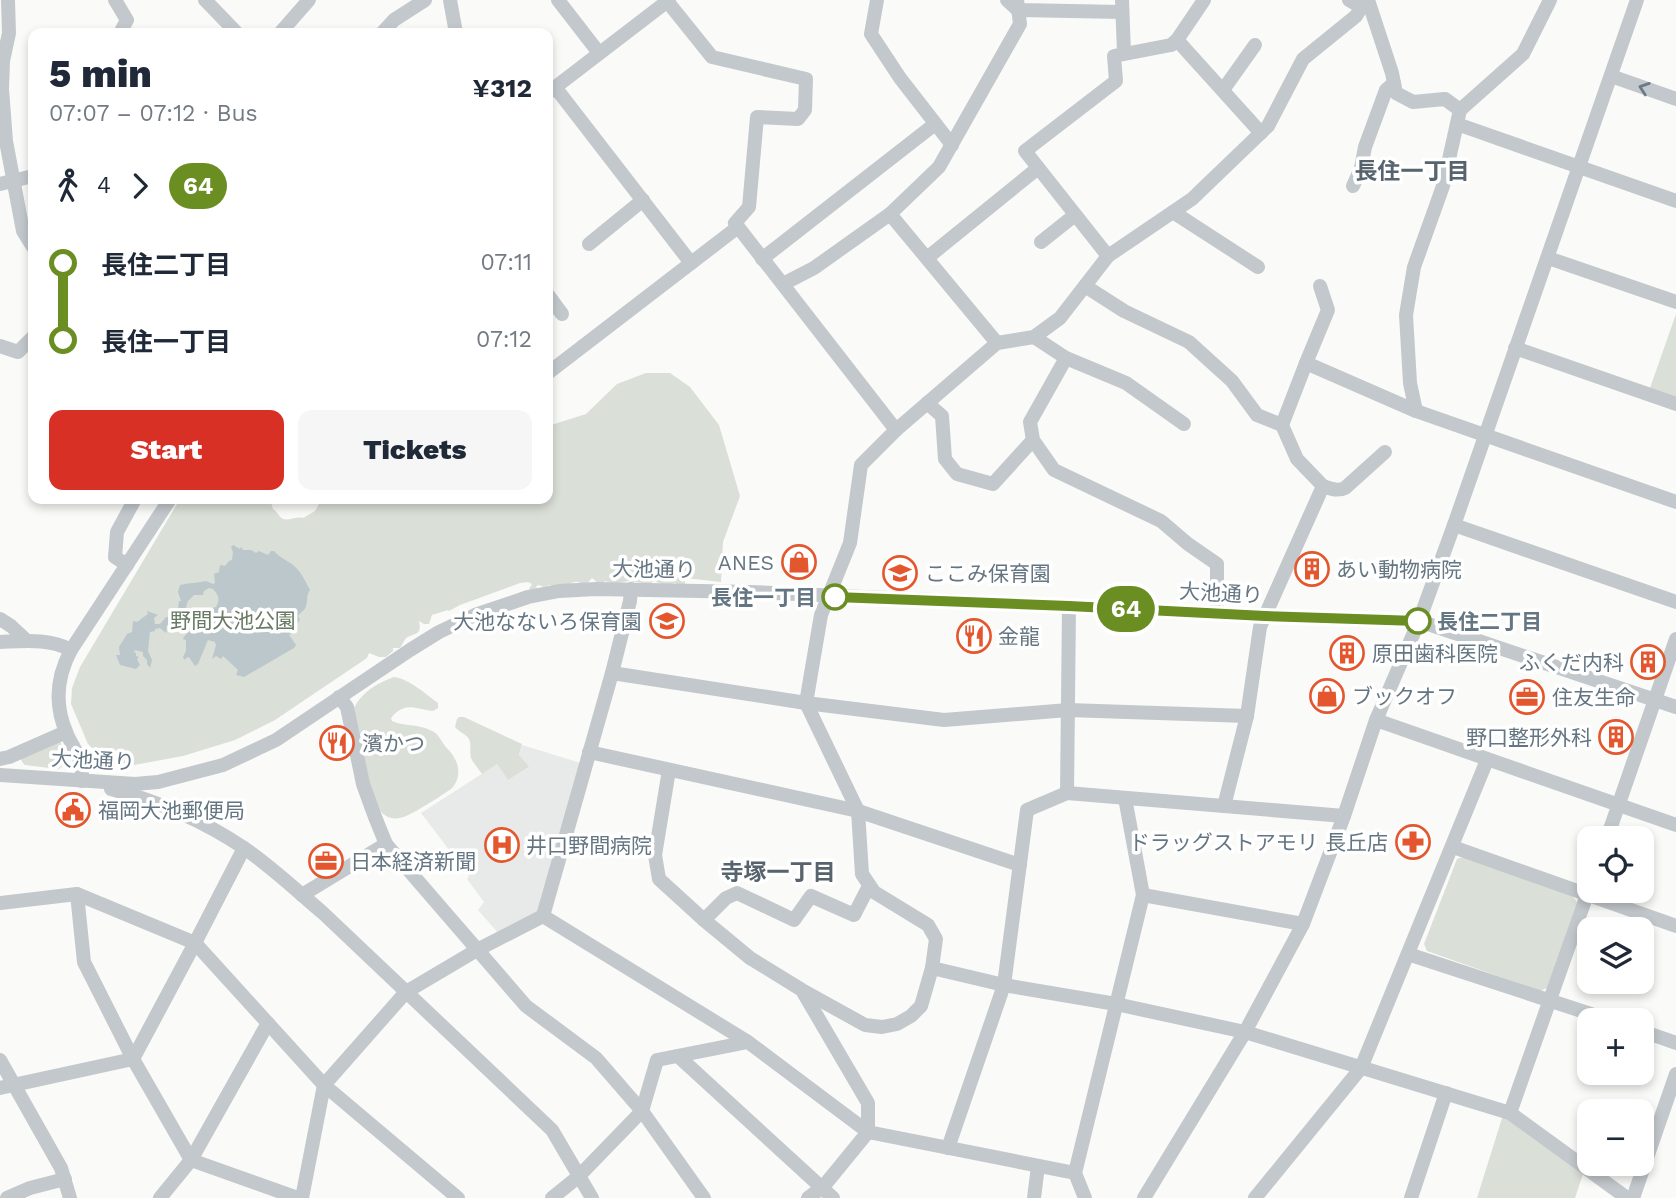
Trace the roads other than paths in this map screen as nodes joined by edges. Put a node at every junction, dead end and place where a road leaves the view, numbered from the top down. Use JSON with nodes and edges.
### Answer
{"nodes":[{"id":1,"x":8,"y":0,"type":"edge"},
{"id":2,"x":115,"y":0,"type":"edge"},
{"id":3,"x":309,"y":0,"type":"edge"},
{"id":4,"x":425,"y":0,"type":"edge"},
{"id":5,"x":450,"y":0,"type":"edge"},
{"id":6,"x":558,"y":0,"type":"edge"},
{"id":7,"x":877,"y":0,"type":"edge"},
{"id":8,"x":1204,"y":0,"type":"edge"},
{"id":9,"x":1550,"y":0,"type":"edge"},
{"id":10,"x":1637,"y":0,"type":"edge"},
{"id":11,"x":211,"y":2,"type":"edge"},
{"id":12,"x":1361,"y":2,"type":"edge"},
{"id":13,"x":660,"y":3,"type":"edge"},
{"id":14,"x":1014,"y":3,"type":"edge"},
{"id":15,"x":1122,"y":6,"type":"edge"},
{"id":16,"x":123,"y":28,"type":"edge"},
{"id":17,"x":233,"y":28,"type":"edge"},
{"id":18,"x":284,"y":28,"type":"edge"},
{"id":19,"x":387,"y":28,"type":"edge"},
{"id":20,"x":455,"y":28,"type":"edge"},
{"id":21,"x":1177,"y":40,"type":"junction"},
{"id":22,"x":1255,"y":45,"type":"dead end"},
{"id":23,"x":599,"y":52,"type":"junction"},
{"id":24,"x":1124,"y":53,"type":"junction"},
{"id":25,"x":1611,"y":76,"type":"junction"},
{"id":26,"x":1394,"y":83,"type":"junction"},
{"id":27,"x":1,"y":89,"type":"edge"},
{"id":28,"x":553,"y":89,"type":"edge"},
{"id":29,"x":1223,"y":90,"type":"junction"},
{"id":30,"x":553,"y":91,"type":"edge"},
{"id":31,"x":1676,"y":99,"type":"edge"},
{"id":32,"x":1458,"y":117,"type":"junction"},
{"id":33,"x":935,"y":124,"type":"junction"},
{"id":34,"x":1261,"y":133,"type":"junction"},
{"id":35,"x":951,"y":145,"type":"junction"},
{"id":36,"x":1579,"y":167,"type":"junction"},
{"id":37,"x":1038,"y":168,"type":"junction"},
{"id":38,"x":28,"y":177,"type":"edge"},
{"id":39,"x":7,"y":182,"type":"edge"},
{"id":40,"x":1353,"y":186,"type":"dead end"},
{"id":41,"x":643,"y":200,"type":"junction"},
{"id":42,"x":1676,"y":201,"type":"edge"},
{"id":43,"x":1172,"y":212,"type":"junction"},
{"id":44,"x":890,"y":214,"type":"junction"},
{"id":45,"x":1075,"y":215,"type":"junction"},
{"id":46,"x":738,"y":227,"type":"junction"},
{"id":47,"x":28,"y":239,"type":"edge"},
{"id":48,"x":1041,"y":242,"type":"dead end"},
{"id":49,"x":589,"y":244,"type":"dead end"},
{"id":50,"x":1108,"y":257,"type":"junction"},
{"id":51,"x":927,"y":258,"type":"junction"},
{"id":52,"x":1548,"y":258,"type":"junction"},
{"id":53,"x":762,"y":259,"type":"junction"},
{"id":54,"x":691,"y":263,"type":"junction"},
{"id":55,"x":1258,"y":267,"type":"dead end"},
{"id":56,"x":783,"y":284,"type":"junction"},
{"id":57,"x":1085,"y":286,"type":"junction"},
{"id":58,"x":1320,"y":286,"type":"dead end"},
{"id":59,"x":553,"y":302,"type":"edge"},
{"id":60,"x":1676,"y":302,"type":"edge"},
{"id":61,"x":562,"y":314,"type":"dead end"},
{"id":62,"x":1034,"y":337,"type":"junction"},
{"id":63,"x":28,"y":342,"type":"edge"},
{"id":64,"x":997,"y":343,"type":"junction"},
{"id":65,"x":0,"y":345,"type":"edge"},
{"id":66,"x":1515,"y":348,"type":"junction"},
{"id":67,"x":1066,"y":358,"type":"junction"},
{"id":68,"x":1306,"y":363,"type":"junction"},
{"id":69,"x":553,"y":369,"type":"edge"},
{"id":70,"x":927,"y":403,"type":"junction"},
{"id":71,"x":1676,"y":404,"type":"edge"},
{"id":72,"x":1416,"y":411,"type":"junction"},
{"id":73,"x":1184,"y":424,"type":"dead end"},
{"id":74,"x":1282,"y":425,"type":"junction"},
{"id":75,"x":896,"y":430,"type":"junction"},
{"id":76,"x":1486,"y":436,"type":"junction"},
{"id":77,"x":1032,"y":440,"type":"junction"},
{"id":78,"x":1385,"y":452,"type":"dead end"},
{"id":79,"x":1323,"y":486,"type":"junction"},
{"id":80,"x":1676,"y":502,"type":"edge"},
{"id":81,"x":132,"y":504,"type":"edge"},
{"id":82,"x":167,"y":504,"type":"edge"},
{"id":83,"x":1454,"y":525,"type":"junction"},
{"id":84,"x":127,"y":565,"type":"junction"},
{"id":85,"x":631,"y":589,"type":"junction"},
{"id":86,"x":828,"y":597,"type":"junction"},
{"id":87,"x":1676,"y":602,"type":"edge"},
{"id":88,"x":1069,"y":606,"type":"junction"},
{"id":89,"x":1217,"y":613,"type":"junction"},
{"id":90,"x":1265,"y":616,"type":"junction"},
{"id":91,"x":0,"y":619,"type":"edge"},
{"id":92,"x":1419,"y":621,"type":"junction"},
{"id":93,"x":1676,"y":639,"type":"edge"},
{"id":94,"x":26,"y":640,"type":"junction"},
{"id":95,"x":0,"y":642,"type":"edge"},
{"id":96,"x":71,"y":650,"type":"junction"},
{"id":97,"x":612,"y":673,"type":"junction"},
{"id":98,"x":339,"y":697,"type":"junction"},
{"id":99,"x":1655,"y":700,"type":"junction"},
{"id":100,"x":806,"y":703,"type":"junction"},
{"id":101,"x":1676,"y":707,"type":"edge"},
{"id":102,"x":1068,"y":710,"type":"junction"},
{"id":103,"x":1247,"y":716,"type":"junction"},
{"id":104,"x":1376,"y":720,"type":"junction"},
{"id":105,"x":66,"y":732,"type":"junction"},
{"id":106,"x":589,"y":752,"type":"junction"},
{"id":107,"x":0,"y":759,"type":"edge"},
{"id":108,"x":1487,"y":760,"type":"junction"},
{"id":109,"x":669,"y":770,"type":"junction"},
{"id":110,"x":0,"y":775,"type":"edge"},
{"id":111,"x":82,"y":781,"type":"junction"},
{"id":112,"x":1067,"y":793,"type":"junction"},
{"id":113,"x":1125,"y":798,"type":"junction"},
{"id":114,"x":1619,"y":805,"type":"junction"},
{"id":115,"x":1224,"y":806,"type":"junction"},
{"id":116,"x":858,"y":811,"type":"junction"},
{"id":117,"x":1345,"y":816,"type":"junction"},
{"id":118,"x":1676,"y":825,"type":"edge"},
{"id":119,"x":1611,"y":826,"type":"edge"},
{"id":120,"x":386,"y":844,"type":"junction"},
{"id":121,"x":1453,"y":847,"type":"junction"},
{"id":122,"x":244,"y":848,"type":"junction"},
{"id":123,"x":1020,"y":865,"type":"junction"},
{"id":124,"x":870,"y":886,"type":"junction"},
{"id":125,"x":1577,"y":888,"type":"edge"},
{"id":126,"x":77,"y":894,"type":"junction"},
{"id":127,"x":302,"y":895,"type":"junction"},
{"id":128,"x":1143,"y":895,"type":"junction"},
{"id":129,"x":0,"y":903,"type":"edge"},
{"id":130,"x":1584,"y":903,"type":"edge"},
{"id":131,"x":1616,"y":903,"type":"edge"},
{"id":132,"x":543,"y":916,"type":"junction"},
{"id":133,"x":704,"y":920,"type":"junction"},
{"id":134,"x":1303,"y":924,"type":"junction"},
{"id":135,"x":1676,"y":926,"type":"edge"},
{"id":136,"x":195,"y":943,"type":"junction"},
{"id":137,"x":477,"y":950,"type":"junction"},
{"id":138,"x":1408,"y":954,"type":"junction"},
{"id":139,"x":932,"y":968,"type":"junction"},
{"id":140,"x":1004,"y":985,"type":"junction"},
{"id":141,"x":802,"y":990,"type":"junction"},
{"id":142,"x":406,"y":992,"type":"junction"},
{"id":143,"x":1550,"y":1000,"type":"junction"},
{"id":144,"x":1116,"y":1004,"type":"junction"},
{"id":145,"x":1577,"y":1009,"type":"edge"},
{"id":146,"x":268,"y":1023,"type":"junction"},
{"id":147,"x":1245,"y":1032,"type":"junction"},
{"id":148,"x":1654,"y":1035,"type":"edge"},
{"id":149,"x":748,"y":1042,"type":"junction"},
{"id":150,"x":1676,"y":1043,"type":"edge"},
{"id":151,"x":678,"y":1056,"type":"junction"},
{"id":152,"x":133,"y":1059,"type":"junction"},
{"id":153,"x":0,"y":1060,"type":"edge"},
{"id":154,"x":1361,"y":1068,"type":"junction"},
{"id":155,"x":1676,"y":1074,"type":"edge"},
{"id":156,"x":15,"y":1085,"type":"junction"},
{"id":157,"x":324,"y":1086,"type":"junction"},
{"id":158,"x":0,"y":1088,"type":"edge"},
{"id":159,"x":1446,"y":1093,"type":"junction"},
{"id":160,"x":642,"y":1111,"type":"junction"},
{"id":161,"x":1510,"y":1113,"type":"junction"},
{"id":162,"x":868,"y":1132,"type":"junction"},
{"id":163,"x":948,"y":1148,"type":"junction"},
{"id":164,"x":191,"y":1160,"type":"junction"},
{"id":165,"x":1038,"y":1166,"type":"junction"},
{"id":166,"x":1075,"y":1173,"type":"junction"},
{"id":167,"x":578,"y":1177,"type":"junction"},
{"id":168,"x":65,"y":1179,"type":"junction"},
{"id":169,"x":828,"y":1193,"type":"edge"},
{"id":170,"x":7,"y":1198,"type":"edge"},
{"id":171,"x":70,"y":1198,"type":"edge"},
{"id":172,"x":160,"y":1198,"type":"edge"},
{"id":173,"x":300,"y":1198,"type":"edge"},
{"id":174,"x":458,"y":1198,"type":"edge"},
{"id":175,"x":552,"y":1198,"type":"edge"},
{"id":176,"x":592,"y":1198,"type":"edge"},
{"id":177,"x":704,"y":1198,"type":"edge"},
{"id":178,"x":808,"y":1198,"type":"edge"},
{"id":179,"x":1034,"y":1198,"type":"edge"},
{"id":180,"x":1085,"y":1198,"type":"edge"},
{"id":181,"x":1144,"y":1198,"type":"edge"},
{"id":182,"x":1255,"y":1198,"type":"edge"},
{"id":183,"x":1411,"y":1198,"type":"edge"},
{"id":184,"x":1627,"y":1198,"type":"edge"},
{"id":185,"x":1633,"y":1198,"type":"edge"}],
"edges":[{"from":1,"to":27,"type":"street"},
{"from":2,"to":16,"type":"street"},
{"from":3,"to":18,"type":"street"},
{"from":4,"to":19,"type":"street"},
{"from":5,"to":20,"type":"street"},
{"from":6,"to":23,"type":"street"},
{"from":7,"to":33,"type":"street"},
{"from":8,"to":21,"type":"street"},
{"from":9,"to":32,"type":"street"},
{"from":10,"to":25,"type":"street"},
{"from":11,"to":17,"type":"street"},
{"from":12,"to":26,"type":"street"},
{"from":12,"to":34,"type":"street"},
{"from":13,"to":23,"type":"street"},
{"from":13,"to":46,"type":"street"},
{"from":14,"to":15,"type":"street"},
{"from":14,"to":35,"type":"street"},
{"from":15,"to":24,"type":"street"},
{"from":21,"to":24,"type":"street"},
{"from":21,"to":29,"type":"street"},
{"from":22,"to":29,"type":"street"},
{"from":23,"to":28,"type":"street"},
{"from":24,"to":37,"type":"street"},
{"from":31,"to":25,"type":"street","one_way":true},
{"from":25,"to":36,"type":"street"},
{"from":26,"to":32,"type":"street"},
{"from":26,"to":40,"type":"street"},
{"from":27,"to":39,"type":"street"},
{"from":29,"to":34,"type":"street"},
{"from":30,"to":41,"type":"street"},
{"from":32,"to":36,"type":"street"},
{"from":32,"to":72,"type":"street"},
{"from":33,"to":35,"type":"street"},
{"from":33,"to":53,"type":"street"},
{"from":34,"to":43,"type":"street"},
{"from":35,"to":44,"type":"street"},
{"from":36,"to":42,"type":"street"},
{"from":36,"to":52,"type":"street"},
{"from":37,"to":45,"type":"street"},
{"from":37,"to":51,"type":"street"},
{"from":38,"to":39,"type":"street"},
{"from":39,"to":47,"type":"street"},
{"from":41,"to":49,"type":"street"},
{"from":41,"to":54,"type":"street"},
{"from":43,"to":50,"type":"street"},
{"from":43,"to":55,"type":"street"},
{"from":44,"to":51,"type":"street"},
{"from":44,"to":56,"type":"street"},
{"from":45,"to":48,"type":"street"},
{"from":45,"to":50,"type":"street"},
{"from":46,"to":53,"type":"street"},
{"from":46,"to":54,"type":"street"},
{"from":50,"to":57,"type":"street"},
{"from":51,"to":64,"type":"street"},
{"from":52,"to":60,"type":"street"},
{"from":52,"to":66,"type":"street"},
{"from":53,"to":56,"type":"street"},
{"from":54,"to":69,"type":"street"},
{"from":56,"to":75,"type":"street"},
{"from":57,"to":62,"type":"street"},
{"from":57,"to":74,"type":"street"},
{"from":58,"to":68,"type":"street"},
{"from":59,"to":61,"type":"street"},
{"from":62,"to":64,"type":"street"},
{"from":62,"to":67,"type":"street"},
{"from":63,"to":65,"type":"street"},
{"from":64,"to":70,"type":"street"},
{"from":66,"to":71,"type":"street"},
{"from":66,"to":76,"type":"street"},
{"from":67,"to":73,"type":"street"},
{"from":67,"to":77,"type":"street"},
{"from":68,"to":72,"type":"street"},
{"from":68,"to":74,"type":"street"},
{"from":70,"to":75,"type":"street"},
{"from":70,"to":77,"type":"street"},
{"from":72,"to":76,"type":"street"},
{"from":74,"to":79,"type":"street"},
{"from":75,"to":86,"type":"street"},
{"from":76,"to":80,"type":"street"},
{"from":76,"to":83,"type":"street"},
{"from":77,"to":89,"type":"street"},
{"from":78,"to":79,"type":"street"},
{"from":79,"to":90,"type":"street"},
{"from":81,"to":84,"type":"street"},
{"from":82,"to":84,"type":"street"},
{"from":83,"to":87,"type":"street"},
{"from":83,"to":92,"type":"street"},
{"from":84,"to":96,"type":"street"},
{"from":85,"to":86,"type":"street","name":"大池通り"},
{"from":85,"to":97,"type":"street"},
{"from":85,"to":98,"type":"street","name":"大池通り"},
{"from":86,"to":88,"type":"street","name":"大池通り"},
{"from":86,"to":100,"type":"street"},
{"from":88,"to":89,"type":"street","name":"大池通り"},
{"from":88,"to":102,"type":"street"},
{"from":89,"to":90,"type":"street","name":"大池通り"},
{"from":90,"to":92,"type":"street","name":"大池通り"},
{"from":90,"to":103,"type":"street"},
{"from":91,"to":94,"type":"street"},
{"from":92,"to":99,"type":"street","name":"大池通り"},
{"from":92,"to":104,"type":"street"},
{"from":93,"to":99,"type":"street"},
{"from":94,"to":95,"type":"street"},
{"from":94,"to":96,"type":"street"},
{"from":96,"to":105,"type":"street"},
{"from":97,"to":100,"type":"street"},
{"from":97,"to":106,"type":"street"},
{"from":98,"to":111,"type":"street","name":"大池通り"},
{"from":98,"to":120,"type":"street"},
{"from":99,"to":101,"type":"street","name":"大池通り"},
{"from":99,"to":114,"type":"street"},
{"from":100,"to":102,"type":"street"},
{"from":100,"to":116,"type":"street"},
{"from":102,"to":103,"type":"street"},
{"from":102,"to":112,"type":"street"},
{"from":103,"to":115,"type":"street"},
{"from":104,"to":108,"type":"street"},
{"from":104,"to":117,"type":"street"},
{"from":105,"to":107,"type":"street"},
{"from":105,"to":111,"type":"street"},
{"from":106,"to":109,"type":"street"},
{"from":106,"to":132,"type":"street"},
{"from":108,"to":114,"type":"street"},
{"from":108,"to":121,"type":"street"},
{"from":109,"to":116,"type":"street"},
{"from":109,"to":133,"type":"street"},
{"from":110,"to":111,"type":"street","name":"大池通り"},
{"from":111,"to":122,"type":"street"},
{"from":112,"to":113,"type":"street"},
{"from":112,"to":123,"type":"street"},
{"from":113,"to":115,"type":"street"},
{"from":113,"to":128,"type":"street"},
{"from":114,"to":118,"type":"street"},
{"from":114,"to":119,"type":"street"},
{"from":115,"to":117,"type":"street"},
{"from":116,"to":123,"type":"street"},
{"from":116,"to":124,"type":"street"},
{"from":117,"to":134,"type":"street"},
{"from":120,"to":127,"type":"street"},
{"from":120,"to":137,"type":"street"},
{"from":121,"to":125,"type":"street"},
{"from":121,"to":138,"type":"street"},
{"from":122,"to":127,"type":"street"},
{"from":122,"to":136,"type":"street"},
{"from":123,"to":140,"type":"street"},
{"from":124,"to":133,"type":"street"},
{"from":124,"to":139,"type":"street"},
{"from":126,"to":129,"type":"street"},
{"from":126,"to":136,"type":"street"},
{"from":126,"to":152,"type":"street"},
{"from":127,"to":142,"type":"street"},
{"from":128,"to":134,"type":"street"},
{"from":128,"to":144,"type":"street"},
{"from":130,"to":143,"type":"street"},
{"from":131,"to":135,"type":"street"},
{"from":132,"to":137,"type":"street"},
{"from":132,"to":149,"type":"street"},
{"from":133,"to":141,"type":"street"},
{"from":134,"to":147,"type":"street"},
{"from":136,"to":146,"type":"street"},
{"from":136,"to":152,"type":"street"},
{"from":137,"to":142,"type":"street"},
{"from":137,"to":160,"type":"street"},
{"from":138,"to":143,"type":"street"},
{"from":138,"to":154,"type":"street"},
{"from":139,"to":140,"type":"street"},
{"from":139,"to":141,"type":"street"},
{"from":140,"to":144,"type":"street"},
{"from":140,"to":163,"type":"street"},
{"from":141,"to":162,"type":"street"},
{"from":142,"to":157,"type":"street"},
{"from":142,"to":167,"type":"street"},
{"from":143,"to":145,"type":"street"},
{"from":143,"to":161,"type":"street"},
{"from":144,"to":147,"type":"street"},
{"from":144,"to":166,"type":"street"},
{"from":146,"to":157,"type":"street"},
{"from":146,"to":164,"type":"street"},
{"from":147,"to":154,"type":"street"},
{"from":147,"to":181,"type":"street"},
{"from":148,"to":150,"type":"street"},
{"from":149,"to":151,"type":"street"},
{"from":149,"to":162,"type":"street"},
{"from":151,"to":160,"type":"street"},
{"from":151,"to":169,"type":"street"},
{"from":152,"to":156,"type":"street"},
{"from":152,"to":164,"type":"street"},
{"from":153,"to":156,"type":"street"},
{"from":154,"to":159,"type":"street"},
{"from":154,"to":182,"type":"street"},
{"from":155,"to":185,"type":"street"},
{"from":156,"to":158,"type":"street"},
{"from":156,"to":168,"type":"street"},
{"from":157,"to":173,"type":"street"},
{"from":157,"to":174,"type":"street"},
{"from":159,"to":161,"type":"street"},
{"from":159,"to":183,"type":"street"},
{"from":160,"to":167,"type":"street"},
{"from":160,"to":177,"type":"street"},
{"from":161,"to":184,"type":"street"},
{"from":162,"to":163,"type":"street"},
{"from":162,"to":169,"type":"street"},
{"from":163,"to":165,"type":"street"},
{"from":164,"to":172,"type":"street"},
{"from":164,"to":173,"type":"street"},
{"from":165,"to":166,"type":"street"},
{"from":165,"to":179,"type":"street"},
{"from":166,"to":180,"type":"street"},
{"from":167,"to":175,"type":"street"},
{"from":167,"to":176,"type":"street"},
{"from":168,"to":170,"type":"street"},
{"from":168,"to":171,"type":"street"},
{"from":169,"to":178,"type":"street"}]}
